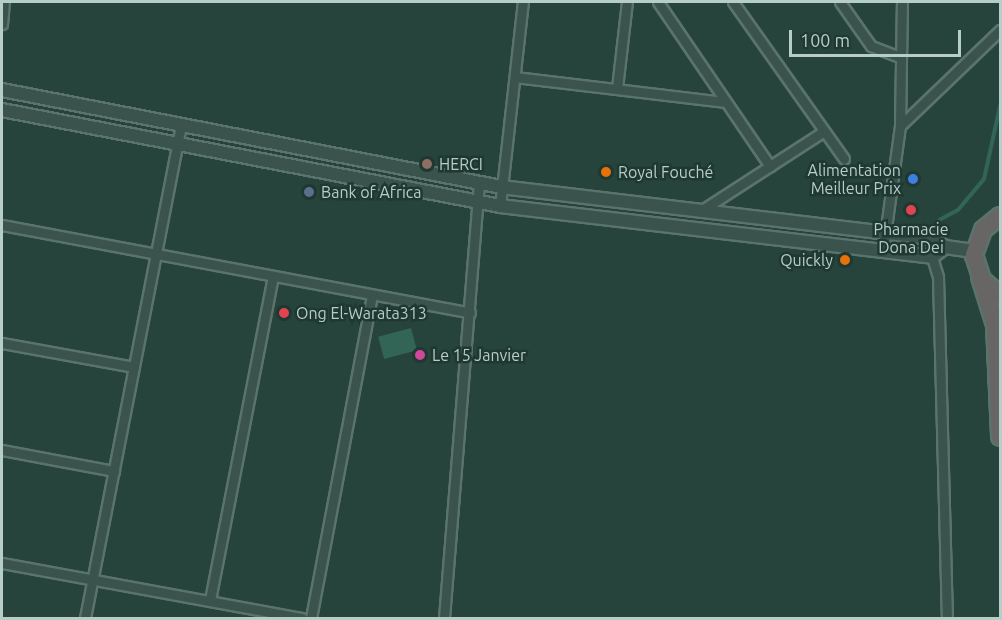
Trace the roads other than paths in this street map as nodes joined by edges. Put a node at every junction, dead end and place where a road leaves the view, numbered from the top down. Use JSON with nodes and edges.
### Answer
{"nodes":[{"id":1,"x":4,"y":2,"type":"edge"},
{"id":2,"x":523,"y":2,"type":"edge"},
{"id":3,"x":627,"y":2,"type":"edge"},
{"id":4,"x":658,"y":2,"type":"edge"},
{"id":5,"x":733,"y":2,"type":"edge"},
{"id":6,"x":840,"y":2,"type":"edge"},
{"id":7,"x":902,"y":2,"type":"edge"},
{"id":8,"x":2,"y":24,"type":"edge"},
{"id":9,"x":1000,"y":30,"type":"edge"},
{"id":10,"x":899,"y":57,"type":"junction"},
{"id":11,"x":515,"y":76,"type":"junction"},
{"id":12,"x":617,"y":88,"type":"junction"},
{"id":13,"x":2,"y":90,"type":"edge"},
{"id":14,"x":726,"y":102,"type":"junction"},
{"id":15,"x":2,"y":111,"type":"edge"},
{"id":16,"x":181,"y":125,"type":"junction"},
{"id":17,"x":900,"y":126,"type":"junction"},
{"id":18,"x":824,"y":131,"type":"junction"},
{"id":19,"x":177,"y":144,"type":"junction"},
{"id":20,"x":844,"y":159,"type":"dead end"},
{"id":21,"x":770,"y":166,"type":"junction"},
{"id":22,"x":479,"y":183,"type":"junction"},
{"id":23,"x":501,"y":187,"type":"junction"},
{"id":24,"x":479,"y":201,"type":"junction"},
{"id":25,"x":500,"y":206,"type":"junction"},
{"id":26,"x":1000,"y":207,"type":"edge"},
{"id":27,"x":702,"y":210,"type":"junction"},
{"id":28,"x":994,"y":220,"type":"edge"},
{"id":29,"x":2,"y":225,"type":"edge"},
{"id":30,"x":886,"y":232,"type":"junction"},
{"id":31,"x":945,"y":247,"type":"junction"},
{"id":32,"x":883,"y":250,"type":"junction"},
{"id":33,"x":974,"y":251,"type":"junction"},
{"id":34,"x":156,"y":254,"type":"junction"},
{"id":35,"x":932,"y":257,"type":"junction"},
{"id":36,"x":273,"y":276,"type":"junction"},
{"id":37,"x":980,"y":277,"type":"junction"},
{"id":38,"x":372,"y":295,"type":"junction"},
{"id":39,"x":1000,"y":295,"type":"edge"},
{"id":40,"x":470,"y":313,"type":"junction"},
{"id":41,"x":2,"y":343,"type":"edge"},
{"id":42,"x":134,"y":367,"type":"junction"},
{"id":43,"x":1000,"y":437,"type":"edge"},
{"id":44,"x":2,"y":450,"type":"edge"},
{"id":45,"x":114,"y":471,"type":"junction"},
{"id":46,"x":2,"y":563,"type":"edge"},
{"id":47,"x":93,"y":578,"type":"junction"},
{"id":48,"x":210,"y":600,"type":"junction"},
{"id":49,"x":85,"y":618,"type":"edge"},
{"id":50,"x":302,"y":618,"type":"edge"},
{"id":51,"x":311,"y":618,"type":"edge"},
{"id":52,"x":444,"y":618,"type":"edge"},
{"id":53,"x":947,"y":618,"type":"edge"}],
"edges":[{"from":1,"to":8,"type":"street"},
{"from":2,"to":11,"type":"street"},
{"from":3,"to":12,"type":"street"},
{"from":4,"to":14,"type":"street"},
{"from":5,"to":18,"type":"street"},
{"from":6,"to":10,"type":"street"},
{"from":7,"to":10,"type":"street"},
{"from":9,"to":17,"type":"street"},
{"from":10,"to":17,"type":"street"},
{"from":11,"to":12,"type":"street"},
{"from":11,"to":23,"type":"street"},
{"from":12,"to":14,"type":"street"},
{"from":13,"to":16,"type":"street"},
{"from":14,"to":21,"type":"street"},
{"from":15,"to":19,"type":"street"},
{"from":16,"to":19,"type":"street"},
{"from":16,"to":22,"type":"street"},
{"from":17,"to":30,"type":"street"},
{"from":18,"to":20,"type":"street"},
{"from":18,"to":21,"type":"street"},
{"from":19,"to":24,"type":"street"},
{"from":19,"to":34,"type":"street"},
{"from":21,"to":27,"type":"street"},
{"from":22,"to":23,"type":"street"},
{"from":22,"to":24,"type":"street"},
{"from":23,"to":25,"type":"street"},
{"from":23,"to":27,"type":"street"},
{"from":24,"to":25,"type":"street"},
{"from":24,"to":40,"type":"street"},
{"from":25,"to":32,"type":"street"},
{"from":26,"to":28,"type":"highway"},
{"from":27,"to":30,"type":"street"},
{"from":28,"to":33,"type":"highway"},
{"from":29,"to":34,"type":"street"},
{"from":30,"to":31,"type":"street"},
{"from":30,"to":32,"type":"street"},
{"from":31,"to":33,"type":"street"},
{"from":31,"to":35,"type":"street"},
{"from":32,"to":35,"type":"street"},
{"from":33,"to":37,"type":"highway"},
{"from":34,"to":36,"type":"street"},
{"from":34,"to":42,"type":"street"},
{"from":35,"to":53,"type":"street"},
{"from":36,"to":38,"type":"street"},
{"from":36,"to":48,"type":"street"},
{"from":37,"to":39,"type":"highway"},
{"from":37,"to":43,"type":"highway"},
{"from":38,"to":40,"type":"street"},
{"from":38,"to":51,"type":"street"},
{"from":40,"to":52,"type":"street"},
{"from":41,"to":42,"type":"street"},
{"from":42,"to":45,"type":"street"},
{"from":44,"to":45,"type":"street"},
{"from":45,"to":47,"type":"street"},
{"from":46,"to":47,"type":"street"},
{"from":47,"to":48,"type":"street"},
{"from":47,"to":49,"type":"street"},
{"from":48,"to":50,"type":"street"}]}
